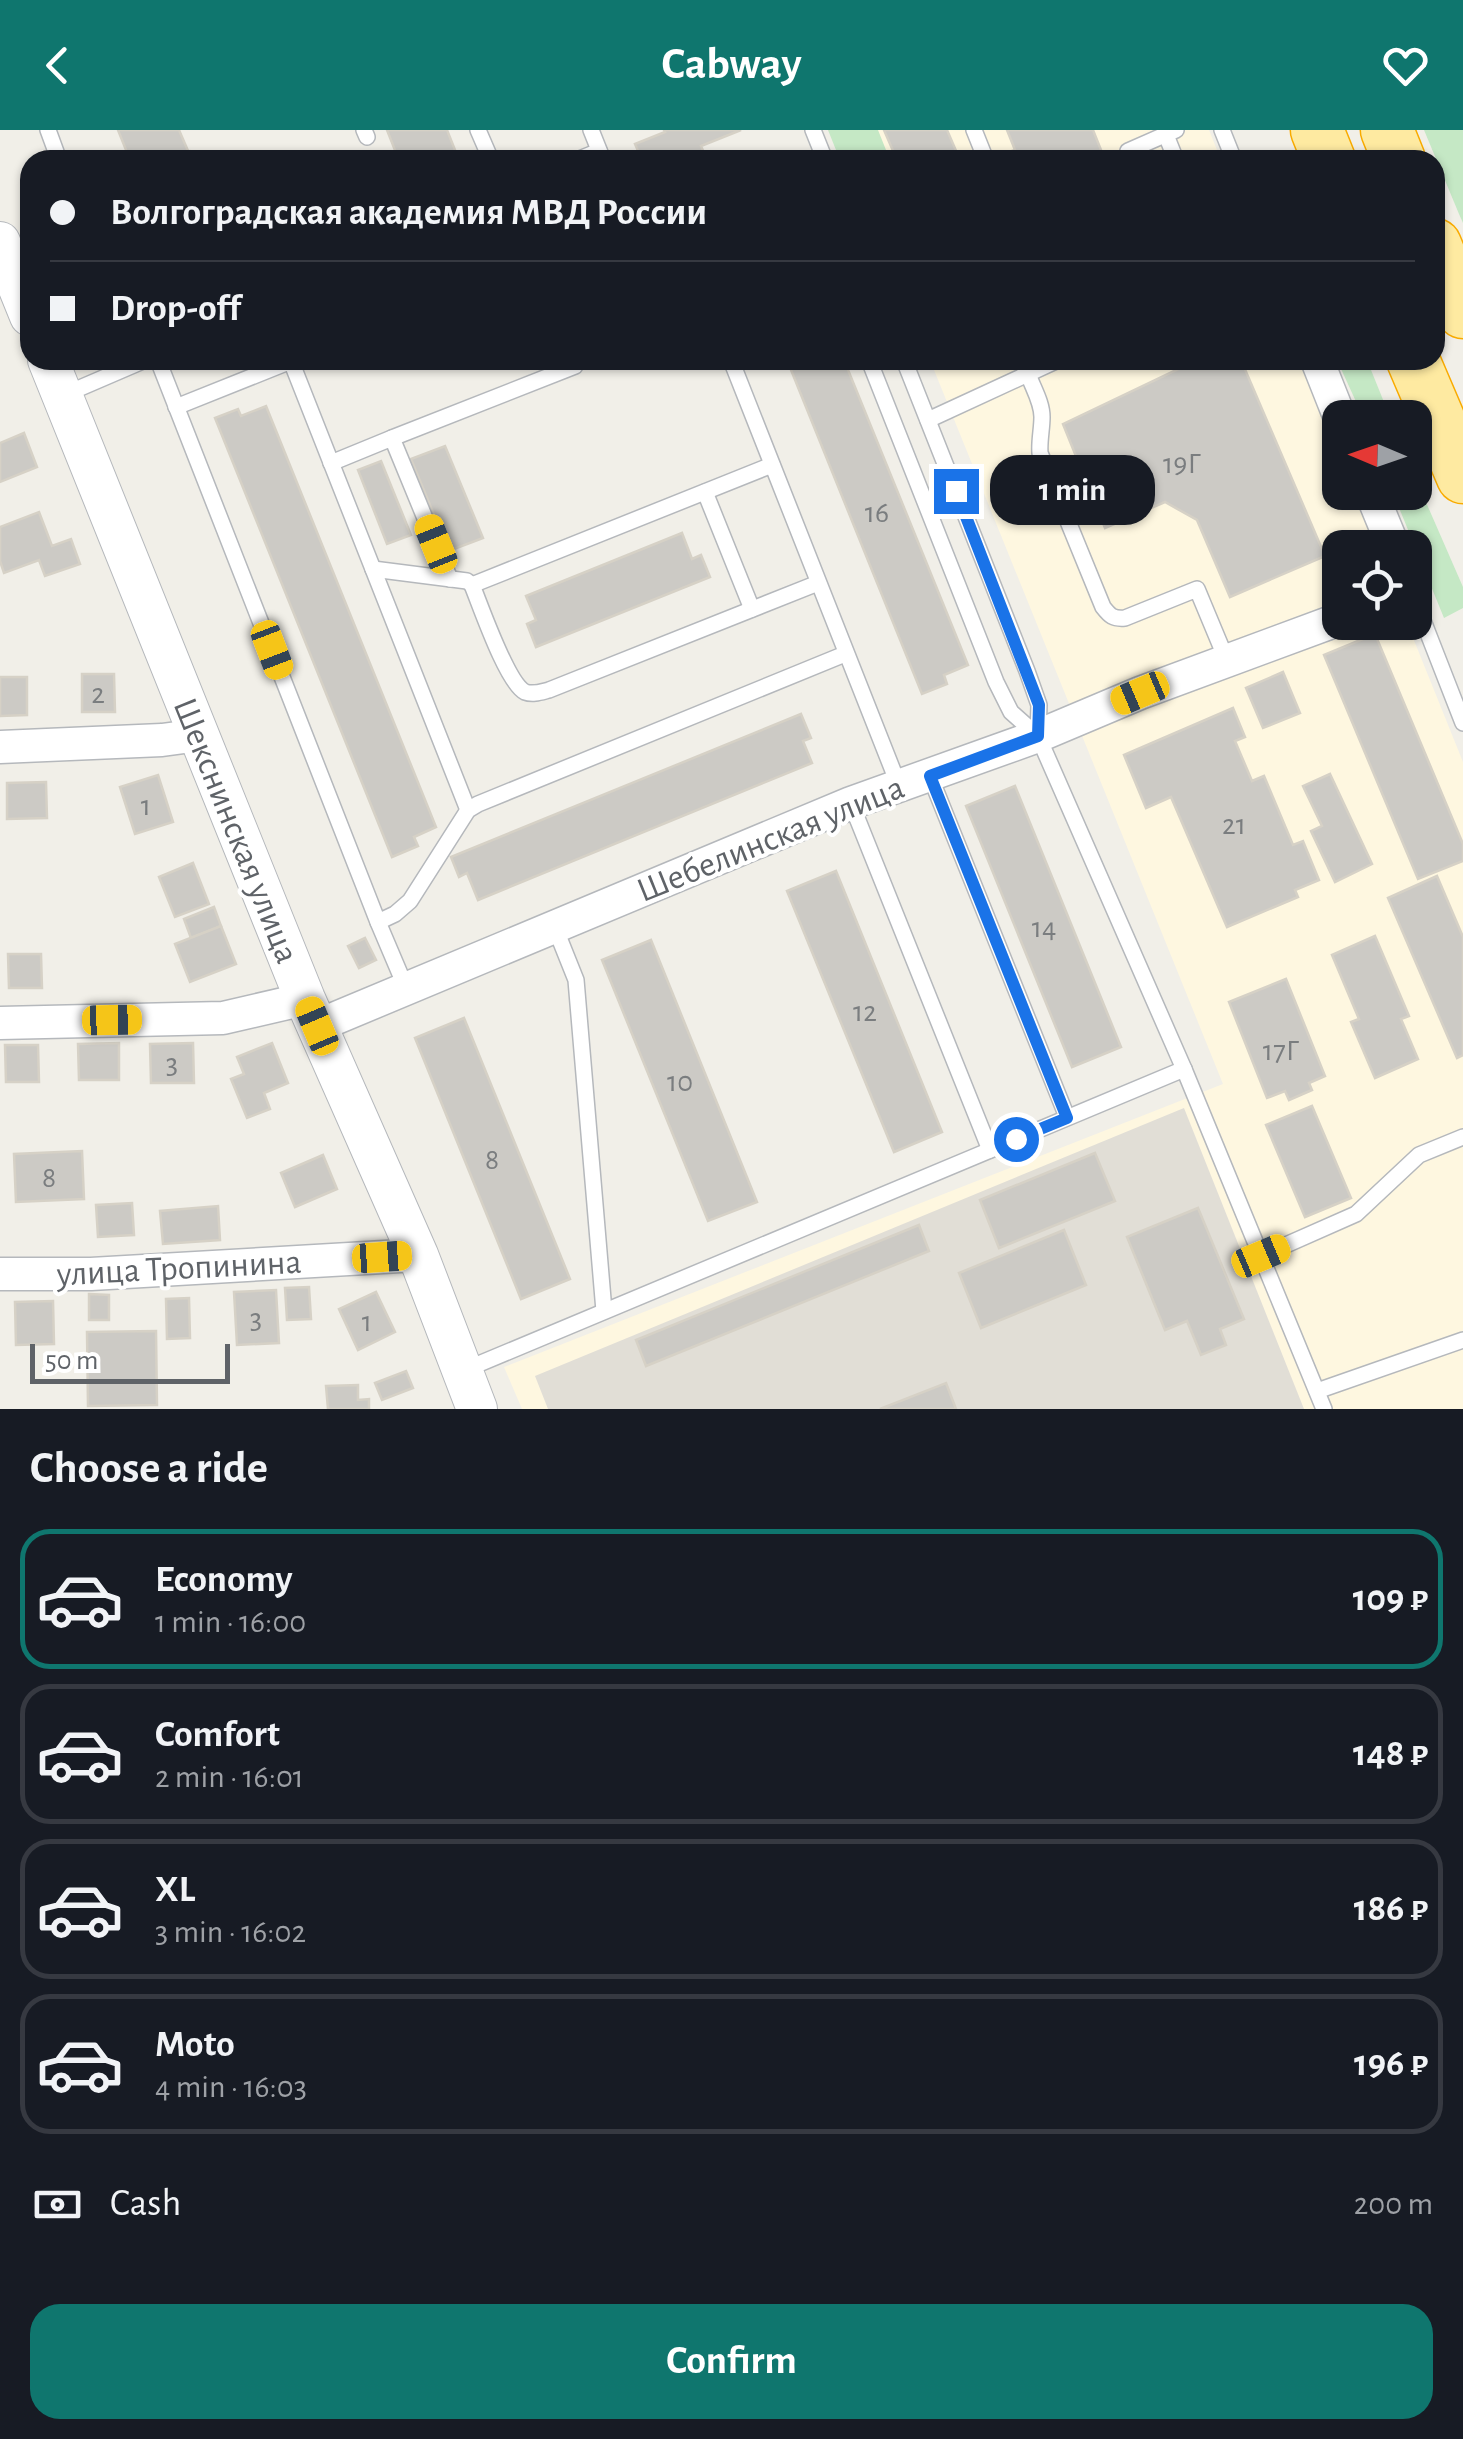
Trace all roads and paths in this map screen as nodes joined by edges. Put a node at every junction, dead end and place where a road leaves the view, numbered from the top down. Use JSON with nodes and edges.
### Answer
{"nodes":[{"id":1,"x":1171,"y":132,"type":"edge"},
{"id":2,"x":1130,"y":150,"type":"edge"},
{"id":3,"x":0,"y":242,"type":"edge"},
{"id":4,"x":1445,"y":270,"type":"edge"},
{"id":5,"x":20,"y":291,"type":"edge"},
{"id":6,"x":1463,"y":312,"type":"edge"},
{"id":7,"x":94,"y":370,"type":"edge"},
{"id":8,"x":162,"y":370,"type":"edge"},
{"id":9,"x":268,"y":370,"type":"edge"},
{"id":10,"x":295,"y":370,"type":"edge"},
{"id":11,"x":565,"y":370,"type":"edge"},
{"id":12,"x":735,"y":370,"type":"edge"},
{"id":13,"x":872,"y":370,"type":"edge"},
{"id":14,"x":908,"y":370,"type":"edge"},
{"id":15,"x":1037,"y":370,"type":"edge"},
{"id":16,"x":1320,"y":370,"type":"edge"},
{"id":17,"x":1417,"y":370,"type":"edge"},
{"id":18,"x":1028,"y":374,"type":"junction"},
{"id":19,"x":54,"y":378,"type":"edge"},
{"id":20,"x":1333,"y":400,"type":"edge"},
{"id":21,"x":176,"y":406,"type":"junction"},
{"id":22,"x":928,"y":420,"type":"junction"},
{"id":23,"x":392,"y":438,"type":"junction"},
{"id":24,"x":331,"y":463,"type":"junction"},
{"id":25,"x":772,"y":465,"type":"junction"},
{"id":26,"x":1463,"y":478,"type":"edge"},
{"id":27,"x":705,"y":492,"type":"junction"},
{"id":28,"x":373,"y":569,"type":"junction"},
{"id":29,"x":450,"y":579,"type":"junction"},
{"id":30,"x":818,"y":583,"type":"junction"},
{"id":31,"x":472,"y":586,"type":"junction"},
{"id":32,"x":752,"y":609,"type":"junction"},
{"id":33,"x":1322,"y":625,"type":"edge"},
{"id":34,"x":1431,"y":640,"type":"edge"},
{"id":35,"x":846,"y":654,"type":"junction"},
{"id":36,"x":1227,"y":661,"type":"junction"},
{"id":37,"x":1463,"y":723,"type":"edge"},
{"id":38,"x":199,"y":735,"type":"junction"},
{"id":39,"x":1038,"y":736,"type":"junction"},
{"id":40,"x":0,"y":747,"type":"edge"},
{"id":41,"x":914,"y":781,"type":"junction"},
{"id":42,"x":851,"y":803,"type":"junction"},
{"id":43,"x":468,"y":810,"type":"junction"},
{"id":44,"x":378,"y":922,"type":"junction"},
{"id":45,"x":554,"y":925,"type":"junction"},
{"id":46,"x":406,"y":988,"type":"junction"},
{"id":47,"x":311,"y":1013,"type":"junction"},
{"id":48,"x":0,"y":1023,"type":"edge"},
{"id":49,"x":1184,"y":1069,"type":"junction"},
{"id":50,"x":1067,"y":1118,"type":"junction"},
{"id":51,"x":1463,"y":1137,"type":"edge"},
{"id":52,"x":990,"y":1150,"type":"junction"},
{"id":53,"x":418,"y":1255,"type":"junction"},
{"id":54,"x":1261,"y":1256,"type":"junction"},
{"id":55,"x":0,"y":1274,"type":"edge"},
{"id":56,"x":604,"y":1311,"type":"junction"},
{"id":57,"x":1463,"y":1340,"type":"edge"},
{"id":58,"x":462,"y":1371,"type":"junction"},
{"id":59,"x":1317,"y":1391,"type":"junction"},
{"id":60,"x":477,"y":1409,"type":"edge"},
{"id":61,"x":1324,"y":1409,"type":"edge"}],
"edges":[{"from":1,"to":2,"type":"lane"},
{"from":3,"to":5,"type":"street"},
{"from":4,"to":6,"type":"highway"},
{"from":7,"to":19,"type":"lane"},
{"from":8,"to":21,"type":"lane"},
{"from":9,"to":21,"type":"lane"},
{"from":10,"to":24,"type":"lane"},
{"from":11,"to":23,"type":"lane"},
{"from":12,"to":25,"type":"lane"},
{"from":13,"to":39,"type":"lane"},
{"from":14,"to":22,"type":"lane"},
{"from":15,"to":18,"type":"lane"},
{"from":16,"to":20,"type":"street"},
{"from":17,"to":26,"type":"highway"},
{"from":18,"to":22,"type":"lane"},
{"from":18,"to":36,"type":"lane"},
{"from":19,"to":38,"type":"street","name":"Шекснинская улица"},
{"from":21,"to":44,"type":"lane"},
{"from":22,"to":39,"type":"lane"},
{"from":23,"to":24,"type":"lane"},
{"from":23,"to":29,"type":"lane"},
{"from":24,"to":28,"type":"lane"},
{"from":25,"to":27,"type":"lane"},
{"from":25,"to":30,"type":"lane"},
{"from":27,"to":31,"type":"lane"},
{"from":27,"to":32,"type":"lane"},
{"from":28,"to":29,"type":"lane"},
{"from":28,"to":43,"type":"lane"},
{"from":29,"to":31,"type":"lane"},
{"from":30,"to":32,"type":"lane"},
{"from":30,"to":35,"type":"lane"},
{"from":31,"to":32,"type":"lane"},
{"from":33,"to":36,"type":"street","name":"Шебелинская улица"},
{"from":34,"to":37,"type":"lane"},
{"from":35,"to":41,"type":"lane"},
{"from":35,"to":43,"type":"lane"},
{"from":36,"to":39,"type":"street","name":"Шебелинская улица"},
{"from":38,"to":40,"type":"street"},
{"from":38,"to":47,"type":"street","name":"Шекснинская улица"},
{"from":39,"to":41,"type":"street","name":"Шебелинская улица"},
{"from":39,"to":49,"type":"lane"},
{"from":41,"to":42,"type":"street","name":"Шебелинская улица"},
{"from":41,"to":50,"type":"lane"},
{"from":42,"to":45,"type":"street","name":"Шебелинская улица"},
{"from":42,"to":52,"type":"lane"},
{"from":43,"to":44,"type":"lane"},
{"from":44,"to":46,"type":"lane"},
{"from":45,"to":46,"type":"street","name":"Шебелинская улица"},
{"from":45,"to":56,"type":"lane"},
{"from":46,"to":47,"type":"street","name":"Шебелинская улица"},
{"from":47,"to":48,"type":"street","name":"Шебелинская улица"},
{"from":47,"to":53,"type":"street","name":"Шекснинская улица"},
{"from":49,"to":50,"type":"lane"},
{"from":49,"to":54,"type":"lane"},
{"from":50,"to":52,"type":"lane"},
{"from":51,"to":54,"type":"lane"},
{"from":52,"to":56,"type":"lane"},
{"from":53,"to":55,"type":"street","name":"улица Тропинина"},
{"from":53,"to":58,"type":"street","name":"Шекснинская улица"},
{"from":54,"to":59,"type":"lane"},
{"from":56,"to":58,"type":"lane"},
{"from":57,"to":59,"type":"lane"},
{"from":58,"to":60,"type":"street","name":"Шекснинская улица"},
{"from":59,"to":61,"type":"lane"}]}
